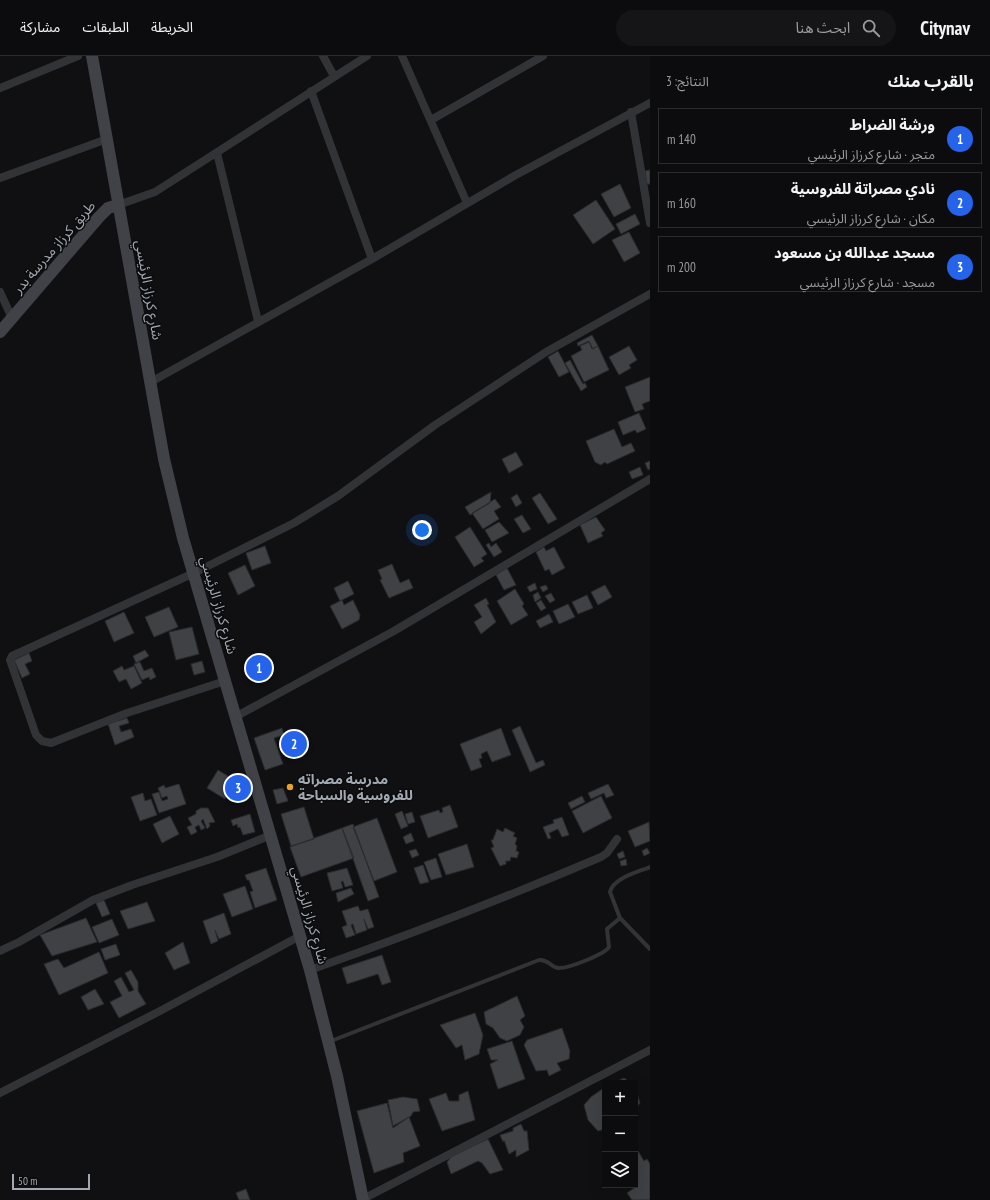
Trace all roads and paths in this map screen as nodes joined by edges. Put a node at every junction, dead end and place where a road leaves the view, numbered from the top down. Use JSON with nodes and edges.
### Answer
{"nodes":[{"id":1,"x":78,"y":56,"type":"edge"},
{"id":2,"x":92,"y":56,"type":"edge"},
{"id":3,"x":323,"y":56,"type":"edge"},
{"id":4,"x":367,"y":56,"type":"edge"},
{"id":5,"x":402,"y":56,"type":"edge"},
{"id":6,"x":543,"y":56,"type":"edge"},
{"id":7,"x":334,"y":76,"type":"junction"},
{"id":8,"x":0,"y":88,"type":"edge"},
{"id":9,"x":311,"y":92,"type":"junction"},
{"id":10,"x":650,"y":103,"type":"edge"},
{"id":11,"x":631,"y":112,"type":"junction"},
{"id":12,"x":431,"y":120,"type":"junction"},
{"id":13,"x":107,"y":139,"type":"junction"},
{"id":14,"x":217,"y":153,"type":"junction"},
{"id":15,"x":0,"y":178,"type":"edge"},
{"id":16,"x":467,"y":203,"type":"junction"},
{"id":17,"x":118,"y":205,"type":"junction"},
{"id":18,"x":650,"y":223,"type":"edge"},
{"id":19,"x":372,"y":259,"type":"junction"},
{"id":20,"x":0,"y":292,"type":"edge"},
{"id":21,"x":650,"y":294,"type":"edge"},
{"id":22,"x":12,"y":318,"type":"junction"},
{"id":23,"x":258,"y":321,"type":"junction"},
{"id":24,"x":0,"y":332,"type":"edge"},
{"id":25,"x":149,"y":382,"type":"junction"},
{"id":26,"x":650,"y":479,"type":"edge"},
{"id":27,"x":194,"y":572,"type":"junction"},
{"id":28,"x":226,"y":681,"type":"junction"},
{"id":29,"x":235,"y":717,"type":"junction"},
{"id":30,"x":271,"y":835,"type":"junction"},
{"id":31,"x":617,"y":840,"type":"dead end"},
{"id":32,"x":650,"y":867,"type":"edge"},
{"id":33,"x":620,"y":918,"type":"junction"},
{"id":34,"x":300,"y":936,"type":"junction"},
{"id":35,"x":650,"y":949,"type":"edge"},
{"id":36,"x":0,"y":951,"type":"edge"},
{"id":37,"x":310,"y":970,"type":"junction"},
{"id":38,"x":328,"y":1042,"type":"junction"},
{"id":39,"x":650,"y":1050,"type":"edge"},
{"id":40,"x":0,"y":1093,"type":"edge"},
{"id":41,"x":363,"y":1199,"type":"edge"}],
"edges":[{"from":1,"to":8,"type":"street"},
{"from":2,"to":13,"type":"street","name":"شارع كرزاز الرئيسي"},
{"from":3,"to":7,"type":"street"},
{"from":4,"to":7,"type":"street"},
{"from":5,"to":12,"type":"street"},
{"from":6,"to":12,"type":"street"},
{"from":7,"to":9,"type":"street"},
{"from":9,"to":14,"type":"street"},
{"from":9,"to":19,"type":"street"},
{"from":10,"to":11,"type":"street"},
{"from":11,"to":16,"type":"street"},
{"from":11,"to":18,"type":"street"},
{"from":12,"to":16,"type":"street"},
{"from":13,"to":15,"type":"street"},
{"from":13,"to":17,"type":"street","name":"شارع كرزاز الرئيسي"},
{"from":14,"to":17,"type":"street"},
{"from":14,"to":23,"type":"street"},
{"from":16,"to":19,"type":"street"},
{"from":17,"to":22,"type":"street","name":"طريق كرزاز مدرسة بدر"},
{"from":17,"to":25,"type":"street","name":"شارع كرزاز الرئيسي"},
{"from":19,"to":23,"type":"street"},
{"from":20,"to":22,"type":"street"},
{"from":21,"to":27,"type":"street"},
{"from":22,"to":24,"type":"street","name":"طريق كرزاز مدرسة بدر"},
{"from":23,"to":25,"type":"street"},
{"from":25,"to":27,"type":"street","name":"شارع كرزاز الرئيسي"},
{"from":26,"to":29,"type":"street"},
{"from":27,"to":28,"type":"street","name":"شارع كرزاز الرئيسي"},
{"from":27,"to":28,"type":"street"},
{"from":28,"to":29,"type":"street","name":"شارع كرزاز الرئيسي"},
{"from":29,"to":30,"type":"street","name":"شارع كرزاز الرئيسي"},
{"from":30,"to":34,"type":"street","name":"شارع كرزاز الرئيسي"},
{"from":30,"to":36,"type":"street"},
{"from":31,"to":37,"type":"street"},
{"from":32,"to":33,"type":"lane"},
{"from":33,"to":35,"type":"lane"},
{"from":33,"to":38,"type":"lane"},
{"from":34,"to":37,"type":"street","name":"شارع كرزاز الرئيسي"},
{"from":34,"to":40,"type":"street"},
{"from":37,"to":38,"type":"street","name":"شارع كرزاز الرئيسي"},
{"from":38,"to":41,"type":"street","name":"شارع كرزاز الرئيسي"},
{"from":39,"to":41,"type":"street"}]}
